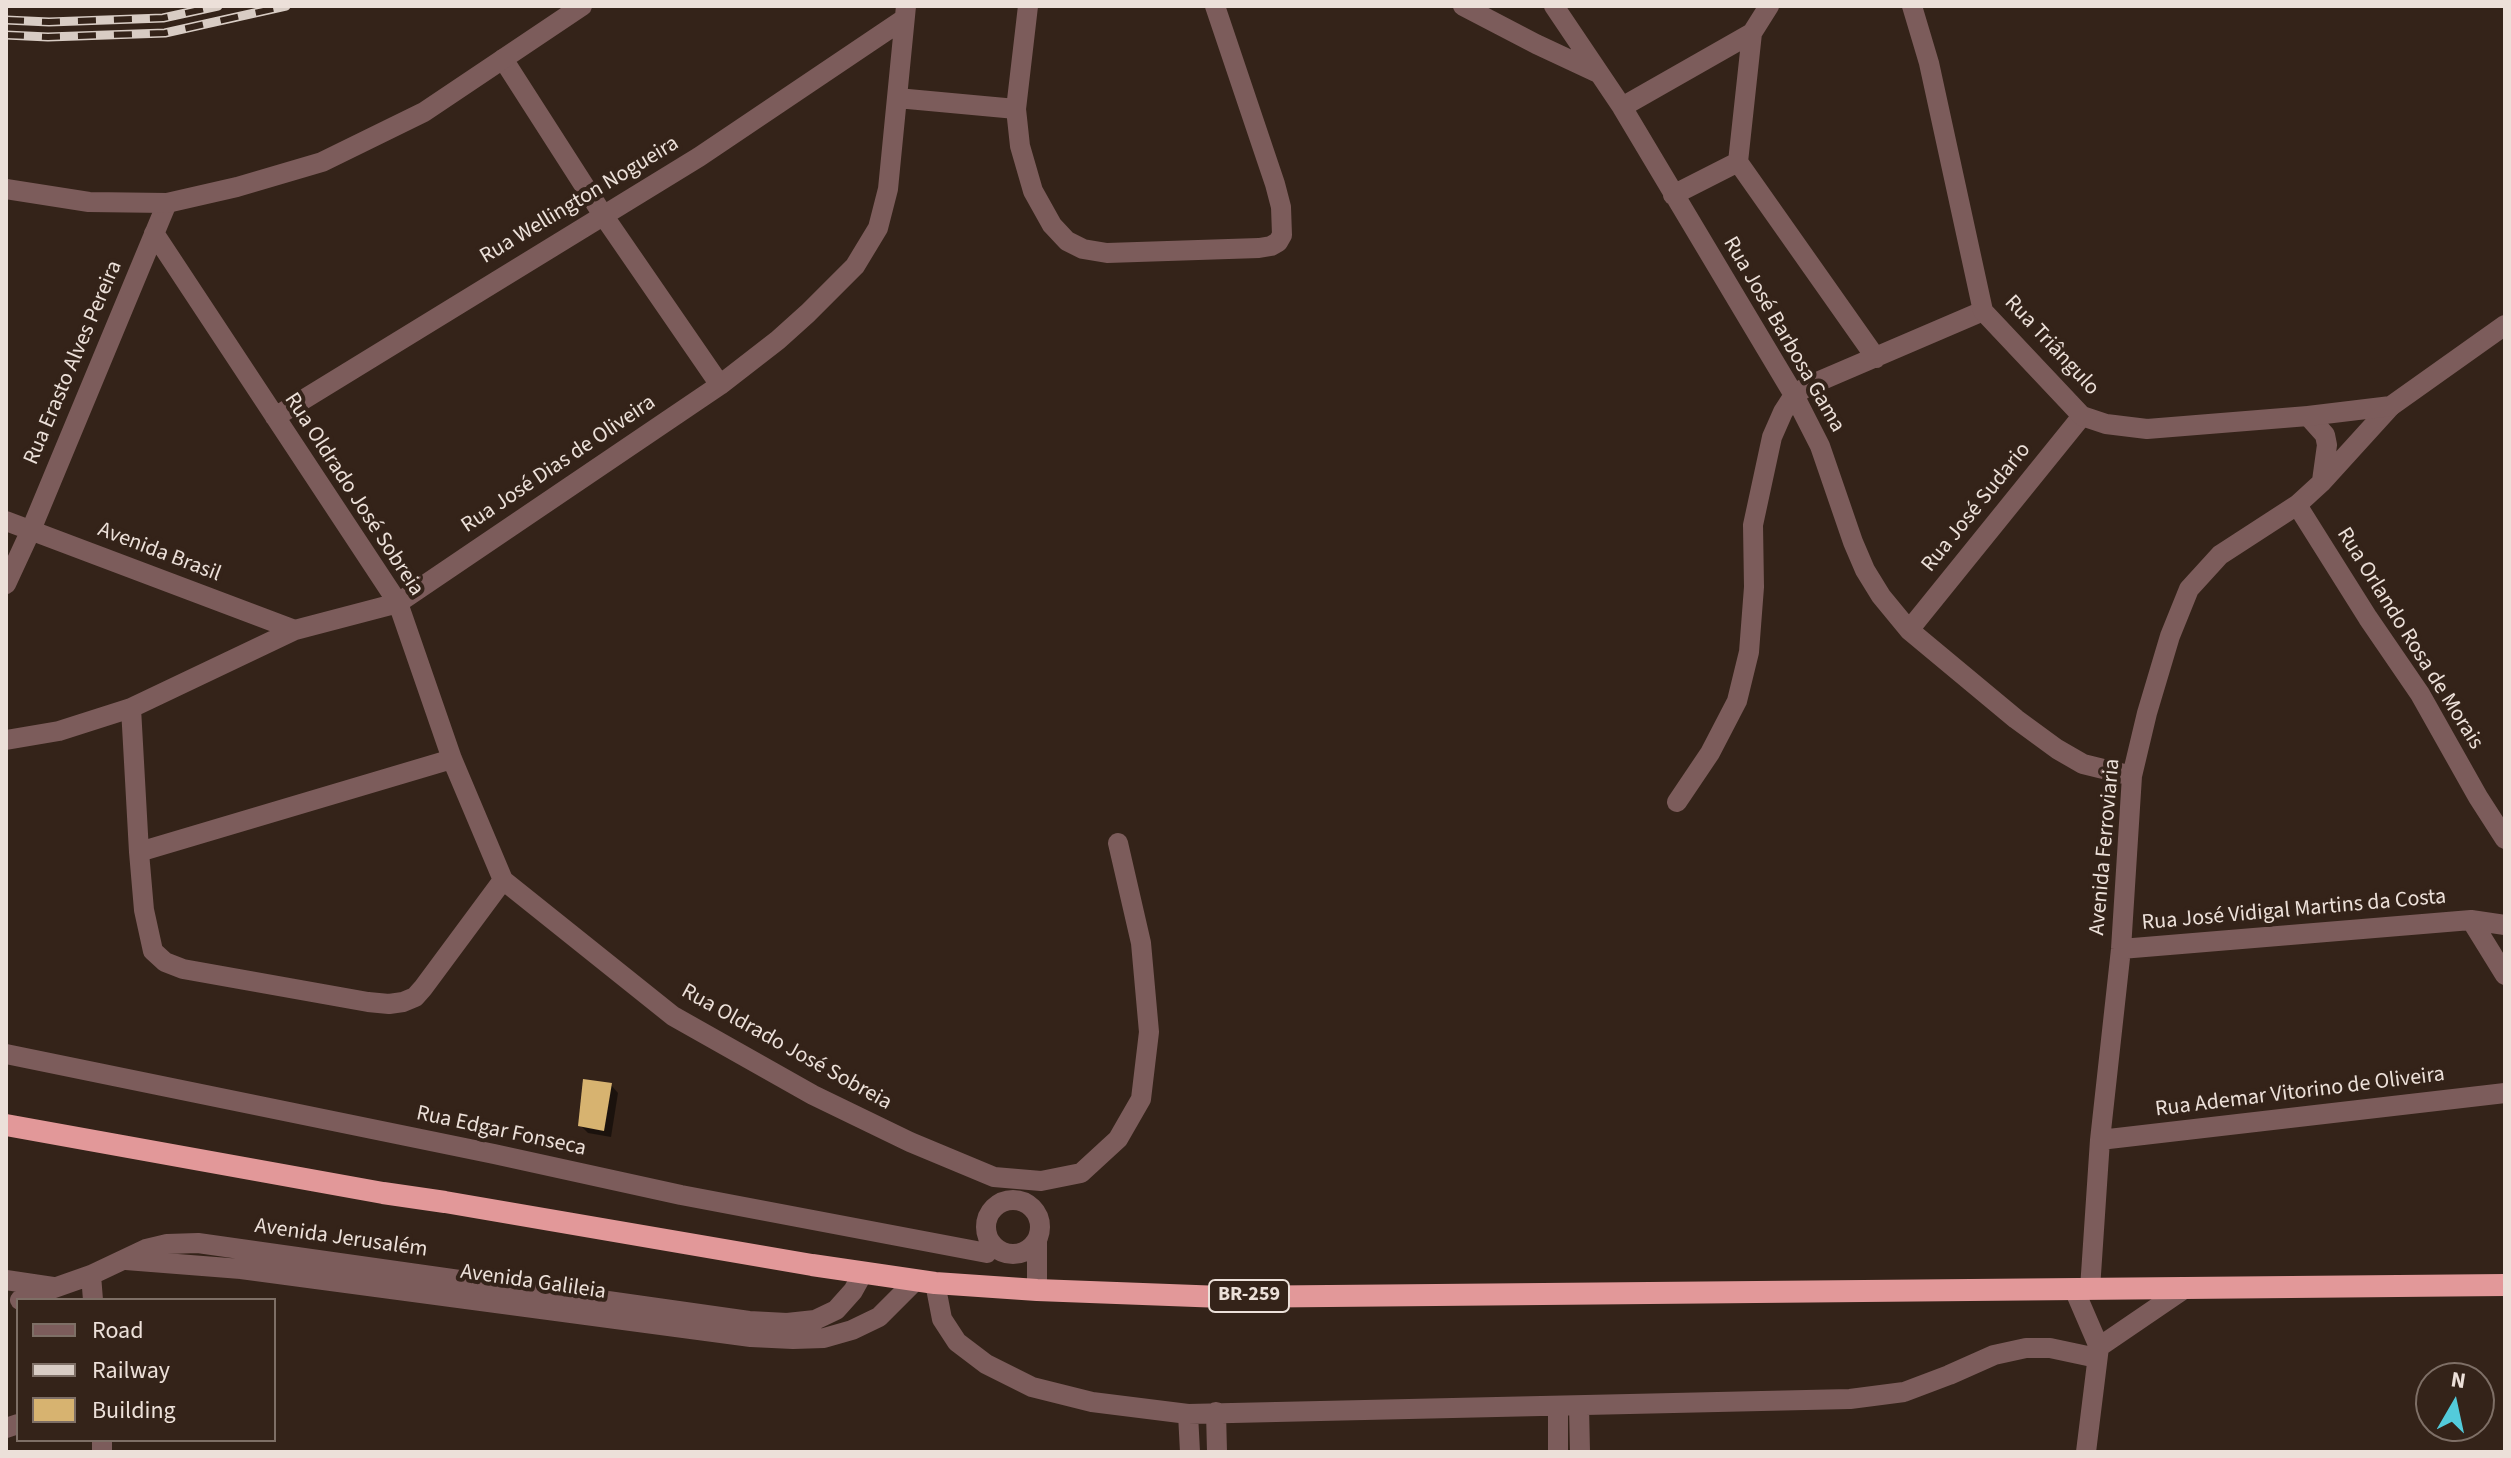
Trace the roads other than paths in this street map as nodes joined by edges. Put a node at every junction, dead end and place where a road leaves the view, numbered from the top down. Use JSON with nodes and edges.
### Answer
{"nodes":[{"id":1,"x":582,"y":6,"type":"edge"},
{"id":2,"x":1028,"y":6,"type":"edge"},
{"id":3,"x":1215,"y":6,"type":"edge"},
{"id":4,"x":1463,"y":6,"type":"edge"},
{"id":5,"x":1554,"y":6,"type":"edge"},
{"id":6,"x":1769,"y":6,"type":"edge"},
{"id":7,"x":1912,"y":6,"type":"edge"},
{"id":8,"x":905,"y":12,"type":"edge"},
{"id":9,"x":1752,"y":33,"type":"junction"},
{"id":10,"x":503,"y":59,"type":"junction"},
{"id":11,"x":1598,"y":73,"type":"junction"},
{"id":12,"x":897,"y":98,"type":"junction"},
{"id":13,"x":1622,"y":107,"type":"junction"},
{"id":14,"x":1016,"y":109,"type":"junction"},
{"id":15,"x":1738,"y":162,"type":"junction"},
{"id":16,"x":6,"y":189,"type":"edge"},
{"id":17,"x":1673,"y":195,"type":"junction"},
{"id":18,"x":167,"y":203,"type":"junction"},
{"id":19,"x":603,"y":215,"type":"junction"},
{"id":20,"x":154,"y":233,"type":"junction"},
{"id":21,"x":1983,"y":311,"type":"junction"},
{"id":22,"x":2505,"y":325,"type":"edge"},
{"id":23,"x":1876,"y":358,"type":"junction"},
{"id":24,"x":720,"y":385,"type":"junction"},
{"id":25,"x":1794,"y":395,"type":"junction"},
{"id":26,"x":2391,"y":406,"type":"junction"},
{"id":27,"x":2082,"y":416,"type":"junction"},
{"id":28,"x":2308,"y":416,"type":"junction"},
{"id":29,"x":275,"y":417,"type":"junction"},
{"id":30,"x":2321,"y":483,"type":"junction"},
{"id":31,"x":2297,"y":505,"type":"junction"},
{"id":32,"x":6,"y":521,"type":"edge"},
{"id":33,"x":31,"y":530,"type":"junction"},
{"id":34,"x":6,"y":584,"type":"edge"},
{"id":35,"x":398,"y":603,"type":"junction"},
{"id":36,"x":295,"y":630,"type":"junction"},
{"id":37,"x":1909,"y":630,"type":"junction"},
{"id":38,"x":131,"y":708,"type":"junction"},
{"id":39,"x":6,"y":740,"type":"edge"},
{"id":40,"x":452,"y":759,"type":"junction"},
{"id":41,"x":2132,"y":776,"type":"junction"},
{"id":42,"x":1677,"y":802,"type":"dead end"},
{"id":43,"x":2504,"y":833,"type":"edge"},
{"id":44,"x":1118,"y":843,"type":"dead end"},
{"id":45,"x":139,"y":852,"type":"junction"},
{"id":46,"x":503,"y":880,"type":"junction"},
{"id":47,"x":2471,"y":920,"type":"junction"},
{"id":48,"x":2505,"y":925,"type":"edge"},
{"id":49,"x":2121,"y":949,"type":"junction"},
{"id":50,"x":2505,"y":975,"type":"edge"},
{"id":51,"x":6,"y":1054,"type":"edge"},
{"id":52,"x":2505,"y":1093,"type":"edge"},
{"id":53,"x":6,"y":1125,"type":"edge"},
{"id":54,"x":2100,"y":1140,"type":"junction"},
{"id":55,"x":994,"y":1177,"type":"junction"},
{"id":56,"x":1041,"y":1181,"type":"junction"},
{"id":57,"x":991,"y":1211,"type":"junction"},
{"id":58,"x":1038,"y":1216,"type":"junction"},
{"id":59,"x":1037,"y":1241,"type":"junction"},
{"id":60,"x":987,"y":1246,"type":"junction"},
{"id":61,"x":126,"y":1260,"type":"junction"},
{"id":62,"x":863,"y":1273,"type":"junction"},
{"id":63,"x":91,"y":1275,"type":"junction"},
{"id":64,"x":6,"y":1280,"type":"edge"},
{"id":65,"x":926,"y":1281,"type":"junction"},
{"id":66,"x":986,"y":1285,"type":"junction"},
{"id":67,"x":2505,"y":1285,"type":"edge"},
{"id":68,"x":57,"y":1287,"type":"junction"},
{"id":69,"x":2187,"y":1287,"type":"junction"},
{"id":70,"x":2082,"y":1289,"type":"junction"},
{"id":71,"x":1037,"y":1290,"type":"junction"},
{"id":72,"x":25,"y":1298,"type":"edge"},
{"id":73,"x":93,"y":1298,"type":"edge"},
{"id":74,"x":2098,"y":1353,"type":"junction"},
{"id":75,"x":1579,"y":1406,"type":"junction"},
{"id":76,"x":1558,"y":1407,"type":"junction"},
{"id":77,"x":1216,"y":1412,"type":"junction"},
{"id":78,"x":1188,"y":1414,"type":"junction"},
{"id":79,"x":1190,"y":1452,"type":"edge"},
{"id":80,"x":1217,"y":1452,"type":"edge"},
{"id":81,"x":1558,"y":1452,"type":"edge"},
{"id":82,"x":1580,"y":1452,"type":"edge"},
{"id":83,"x":2086,"y":1452,"type":"edge"}],
"edges":[{"from":1,"to":10,"type":"street"},
{"from":2,"to":14,"type":"street"},
{"from":3,"to":14,"type":"street"},
{"from":4,"to":11,"type":"street"},
{"from":5,"to":11,"type":"street","name":"Rua José Barbosa Gama"},
{"from":6,"to":9,"type":"street"},
{"from":7,"to":21,"type":"street","name":"Rua Triângulo"},
{"from":8,"to":12,"type":"street","name":"Rua José Dias de Oliveira"},
{"from":8,"to":19,"type":"street","name":"Rua Wellington Nogueira"},
{"from":9,"to":13,"type":"street"},
{"from":9,"to":15,"type":"street"},
{"from":10,"to":18,"type":"street"},
{"from":10,"to":19,"type":"street"},
{"from":11,"to":13,"type":"street","name":"Rua José Barbosa Gama"},
{"from":12,"to":14,"type":"street"},
{"from":12,"to":24,"type":"street","name":"Rua José Dias de Oliveira"},
{"from":13,"to":17,"type":"street","name":"Rua José Barbosa Gama"},
{"from":15,"to":17,"type":"street"},
{"from":15,"to":23,"type":"street"},
{"from":16,"to":18,"type":"street"},
{"from":17,"to":25,"type":"street","name":"Rua José Barbosa Gama"},
{"from":18,"to":20,"type":"street","name":"Rua Erasto Alves Pereira"},
{"from":19,"to":24,"type":"street"},
{"from":19,"to":29,"type":"street","name":"Rua Wellington Nogueira"},
{"from":20,"to":29,"type":"street","name":"Rua Oldrado José Sobreia"},
{"from":20,"to":33,"type":"street","name":"Rua Erasto Alves Pereira"},
{"from":21,"to":23,"type":"street"},
{"from":21,"to":27,"type":"street","name":"Rua Triângulo"},
{"from":22,"to":26,"type":"street","name":"Avenida Ferroviaria"},
{"from":23,"to":25,"type":"street"},
{"from":24,"to":35,"type":"street","name":"Rua José Dias de Oliveira"},
{"from":25,"to":37,"type":"street","name":"Rua José Barbosa Gama"},
{"from":25,"to":42,"type":"street"},
{"from":26,"to":28,"type":"street","name":"Rua Triângulo"},
{"from":26,"to":30,"type":"street","name":"Avenida Ferroviaria"},
{"from":27,"to":28,"type":"street","name":"Rua Triângulo"},
{"from":27,"to":37,"type":"street","name":"Rua José Sudario"},
{"from":28,"to":30,"type":"street"},
{"from":29,"to":35,"type":"street","name":"Rua Oldrado José Sobreia"},
{"from":30,"to":31,"type":"street","name":"Avenida Ferroviaria"},
{"from":31,"to":41,"type":"street","name":"Avenida Ferroviaria"},
{"from":31,"to":43,"type":"street","name":"Rua Orlando Rosa de Morais"},
{"from":32,"to":33,"type":"street","name":"Avenida Brasil"},
{"from":33,"to":34,"type":"street","name":"Rua Erasto Alves Pereira"},
{"from":33,"to":36,"type":"street","name":"Avenida Brasil"},
{"from":35,"to":36,"type":"street","name":"Rua José Dias de Oliveira"},
{"from":35,"to":40,"type":"street","name":"Rua Oldrado José Sobreia"},
{"from":36,"to":38,"type":"street","name":"Rua José Dias de Oliveira"},
{"from":37,"to":41,"type":"street","name":"Rua José Barbosa Gama"},
{"from":38,"to":39,"type":"street","name":"Rua José Dias de Oliveira"},
{"from":38,"to":45,"type":"street"},
{"from":40,"to":45,"type":"street"},
{"from":40,"to":46,"type":"street","name":"Rua Oldrado José Sobreia"},
{"from":41,"to":49,"type":"street","name":"Avenida Ferroviaria"},
{"from":44,"to":56,"type":"street","name":"Rua Oldrado José Sobreia"},
{"from":45,"to":46,"type":"street"},
{"from":46,"to":55,"type":"street","name":"Rua Oldrado José Sobreia"},
{"from":47,"to":48,"type":"street","name":"Rua José Vidigal Martins da Costa"},
{"from":47,"to":49,"type":"street","name":"Rua José Vidigal Martins da Costa"},
{"from":47,"to":50,"type":"street"},
{"from":49,"to":54,"type":"street","name":"Avenida Ferroviaria"},
{"from":51,"to":60,"type":"street","name":"Rua Edgar Fonseca"},
{"from":52,"to":54,"type":"street","name":"Rua Ademar Vitorino de Oliveira"},
{"from":53,"to":62,"type":"highway","number":"BR-259"},
{"from":54,"to":70,"type":"street","name":"Avenida Ferroviaria"},
{"from":55,"to":56,"type":"street","name":"Rua Oldrado José Sobreia"},
{"from":55,"to":57,"type":"street"},
{"from":56,"to":58,"type":"street"},
{"from":57,"to":58,"type":"street"},
{"from":57,"to":60,"type":"street"},
{"from":58,"to":59,"type":"street"},
{"from":59,"to":60,"type":"street"},
{"from":59,"to":71,"type":"street"},
{"from":60,"to":66,"type":"street"},
{"from":61,"to":62,"type":"street","name":"Avenida Jerusalém"},
{"from":61,"to":63,"type":"street","name":"Avenida Jerusalém"},
{"from":61,"to":65,"type":"street","name":"Avenida Galileia"},
{"from":62,"to":65,"type":"highway","number":"BR-259"},
{"from":63,"to":68,"type":"street","name":"Avenida Jerusalém"},
{"from":63,"to":73,"type":"street"},
{"from":64,"to":68,"type":"street"},
{"from":65,"to":66,"type":"highway","number":"BR-259"},
{"from":65,"to":78,"type":"street"},
{"from":66,"to":71,"type":"highway","number":"BR-259"},
{"from":67,"to":69,"type":"highway","number":"BR-259"},
{"from":68,"to":72,"type":"street","name":"Avenida Jerusalém"},
{"from":69,"to":70,"type":"highway","number":"BR-259"},
{"from":69,"to":74,"type":"street"},
{"from":70,"to":71,"type":"highway","number":"BR-259"},
{"from":70,"to":74,"type":"street"},
{"from":74,"to":75,"type":"street"},
{"from":74,"to":83,"type":"street"},
{"from":75,"to":76,"type":"street"},
{"from":75,"to":82,"type":"street"},
{"from":76,"to":77,"type":"street"},
{"from":76,"to":81,"type":"street"},
{"from":77,"to":78,"type":"street"},
{"from":77,"to":80,"type":"street"},
{"from":78,"to":79,"type":"street"}]}
